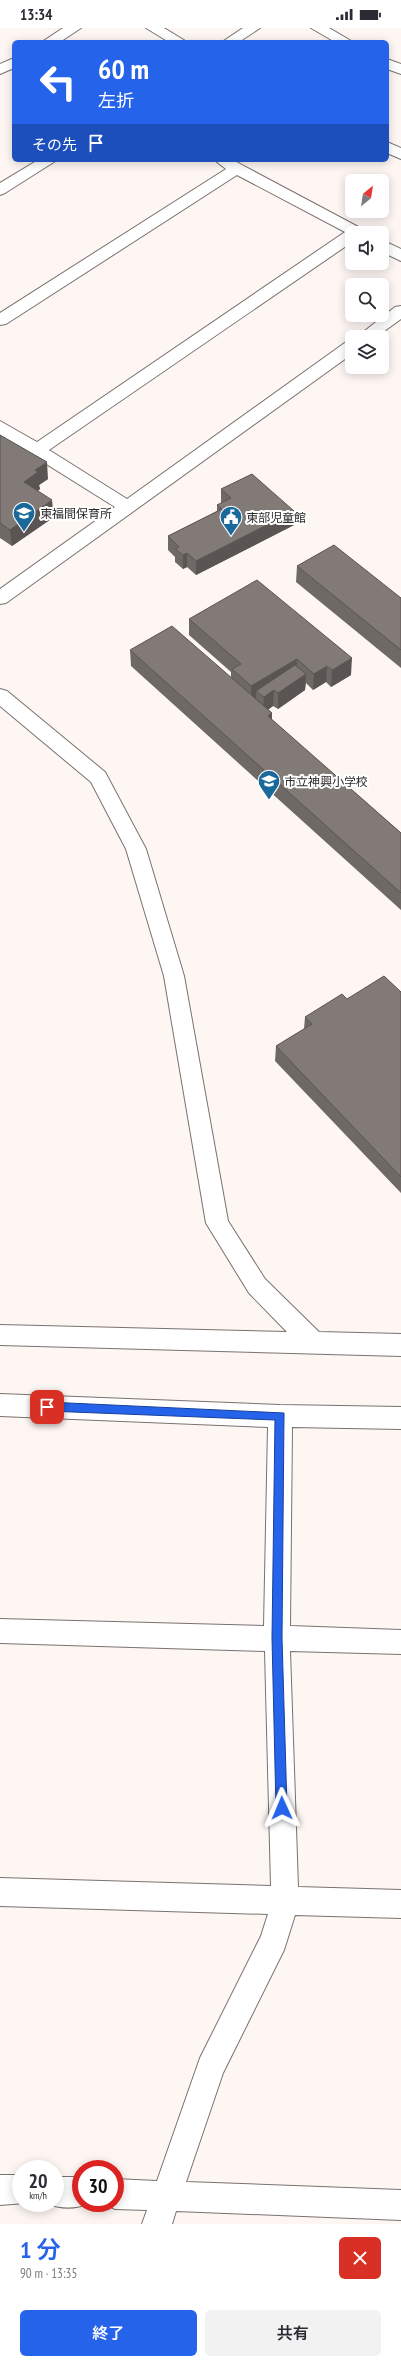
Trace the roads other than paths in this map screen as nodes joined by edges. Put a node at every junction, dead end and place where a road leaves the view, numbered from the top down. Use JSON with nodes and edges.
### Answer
{"nodes":[{"id":1,"x":74,"y":28,"type":"edge"},
{"id":2,"x":153,"y":28,"type":"edge"},
{"id":3,"x":253,"y":28,"type":"edge"},
{"id":4,"x":318,"y":28,"type":"edge"},
{"id":5,"x":53,"y":40,"type":"edge"},
{"id":6,"x":176,"y":40,"type":"edge"},
{"id":7,"x":232,"y":40,"type":"edge"},
{"id":8,"x":342,"y":40,"type":"edge"},
{"id":9,"x":12,"y":63,"type":"edge"},
{"id":10,"x":0,"y":70,"type":"edge"},
{"id":11,"x":389,"y":148,"type":"edge"},
{"id":12,"x":401,"y":154,"type":"edge"},
{"id":13,"x":47,"y":162,"type":"edge"},
{"id":14,"x":226,"y":162,"type":"edge"},
{"id":15,"x":237,"y":168,"type":"junction"},
{"id":16,"x":0,"y":190,"type":"edge"},
{"id":17,"x":345,"y":227,"type":"edge"},
{"id":18,"x":345,"y":240,"type":"edge"},
{"id":19,"x":389,"y":250,"type":"edge"},
{"id":20,"x":401,"y":256,"type":"edge"},
{"id":21,"x":401,"y":312,"type":"edge"},
{"id":22,"x":0,"y":320,"type":"edge"},
{"id":23,"x":374,"y":330,"type":"edge"},
{"id":24,"x":345,"y":351,"type":"edge"},
{"id":25,"x":0,"y":428,"type":"edge"},
{"id":26,"x":36,"y":450,"type":"junction"},
{"id":27,"x":127,"y":506,"type":"junction"},
{"id":28,"x":0,"y":598,"type":"edge"},
{"id":29,"x":0,"y":696,"type":"edge"},
{"id":30,"x":0,"y":1336,"type":"edge"},
{"id":31,"x":313,"y":1342,"type":"junction"},
{"id":32,"x":401,"y":1345,"type":"edge"},
{"id":33,"x":0,"y":1405,"type":"edge"},
{"id":34,"x":280,"y":1416,"type":"junction"},
{"id":35,"x":401,"y":1418,"type":"edge"},
{"id":36,"x":0,"y":1632,"type":"edge"},
{"id":37,"x":277,"y":1638,"type":"junction"},
{"id":38,"x":401,"y":1642,"type":"edge"},
{"id":39,"x":0,"y":1892,"type":"edge"},
{"id":40,"x":285,"y":1901,"type":"junction"},
{"id":41,"x":401,"y":1904,"type":"edge"},
{"id":42,"x":0,"y":2190,"type":"edge"},
{"id":43,"x":12,"y":2190,"type":"edge"},
{"id":44,"x":124,"y":2194,"type":"edge"},
{"id":45,"x":167,"y":2195,"type":"junction"},
{"id":46,"x":401,"y":2205,"type":"edge"},
{"id":47,"x":157,"y":2224,"type":"edge"}],
"edges":[{"from":1,"to":5,"type":"street"},
{"from":2,"to":6,"type":"street"},
{"from":3,"to":7,"type":"street"},
{"from":4,"to":8,"type":"street"},
{"from":9,"to":10,"type":"street"},
{"from":11,"to":12,"type":"street"},
{"from":13,"to":16,"type":"street"},
{"from":14,"to":15,"type":"street"},
{"from":15,"to":17,"type":"street"},
{"from":15,"to":22,"type":"street"},
{"from":18,"to":26,"type":"street"},
{"from":19,"to":20,"type":"street"},
{"from":21,"to":23,"type":"street"},
{"from":24,"to":27,"type":"street"},
{"from":25,"to":26,"type":"street"},
{"from":26,"to":27,"type":"street"},
{"from":27,"to":28,"type":"street"},
{"from":29,"to":31,"type":"street"},
{"from":30,"to":31,"type":"street"},
{"from":31,"to":32,"type":"street"},
{"from":33,"to":34,"type":"street"},
{"from":34,"to":35,"type":"street"},
{"from":34,"to":37,"type":"street"},
{"from":36,"to":37,"type":"street"},
{"from":37,"to":38,"type":"street"},
{"from":37,"to":40,"type":"street"},
{"from":39,"to":40,"type":"street"},
{"from":40,"to":41,"type":"street"},
{"from":40,"to":45,"type":"street"},
{"from":42,"to":43,"type":"street"},
{"from":44,"to":45,"type":"street"},
{"from":45,"to":46,"type":"street"},
{"from":45,"to":47,"type":"street"}]}
